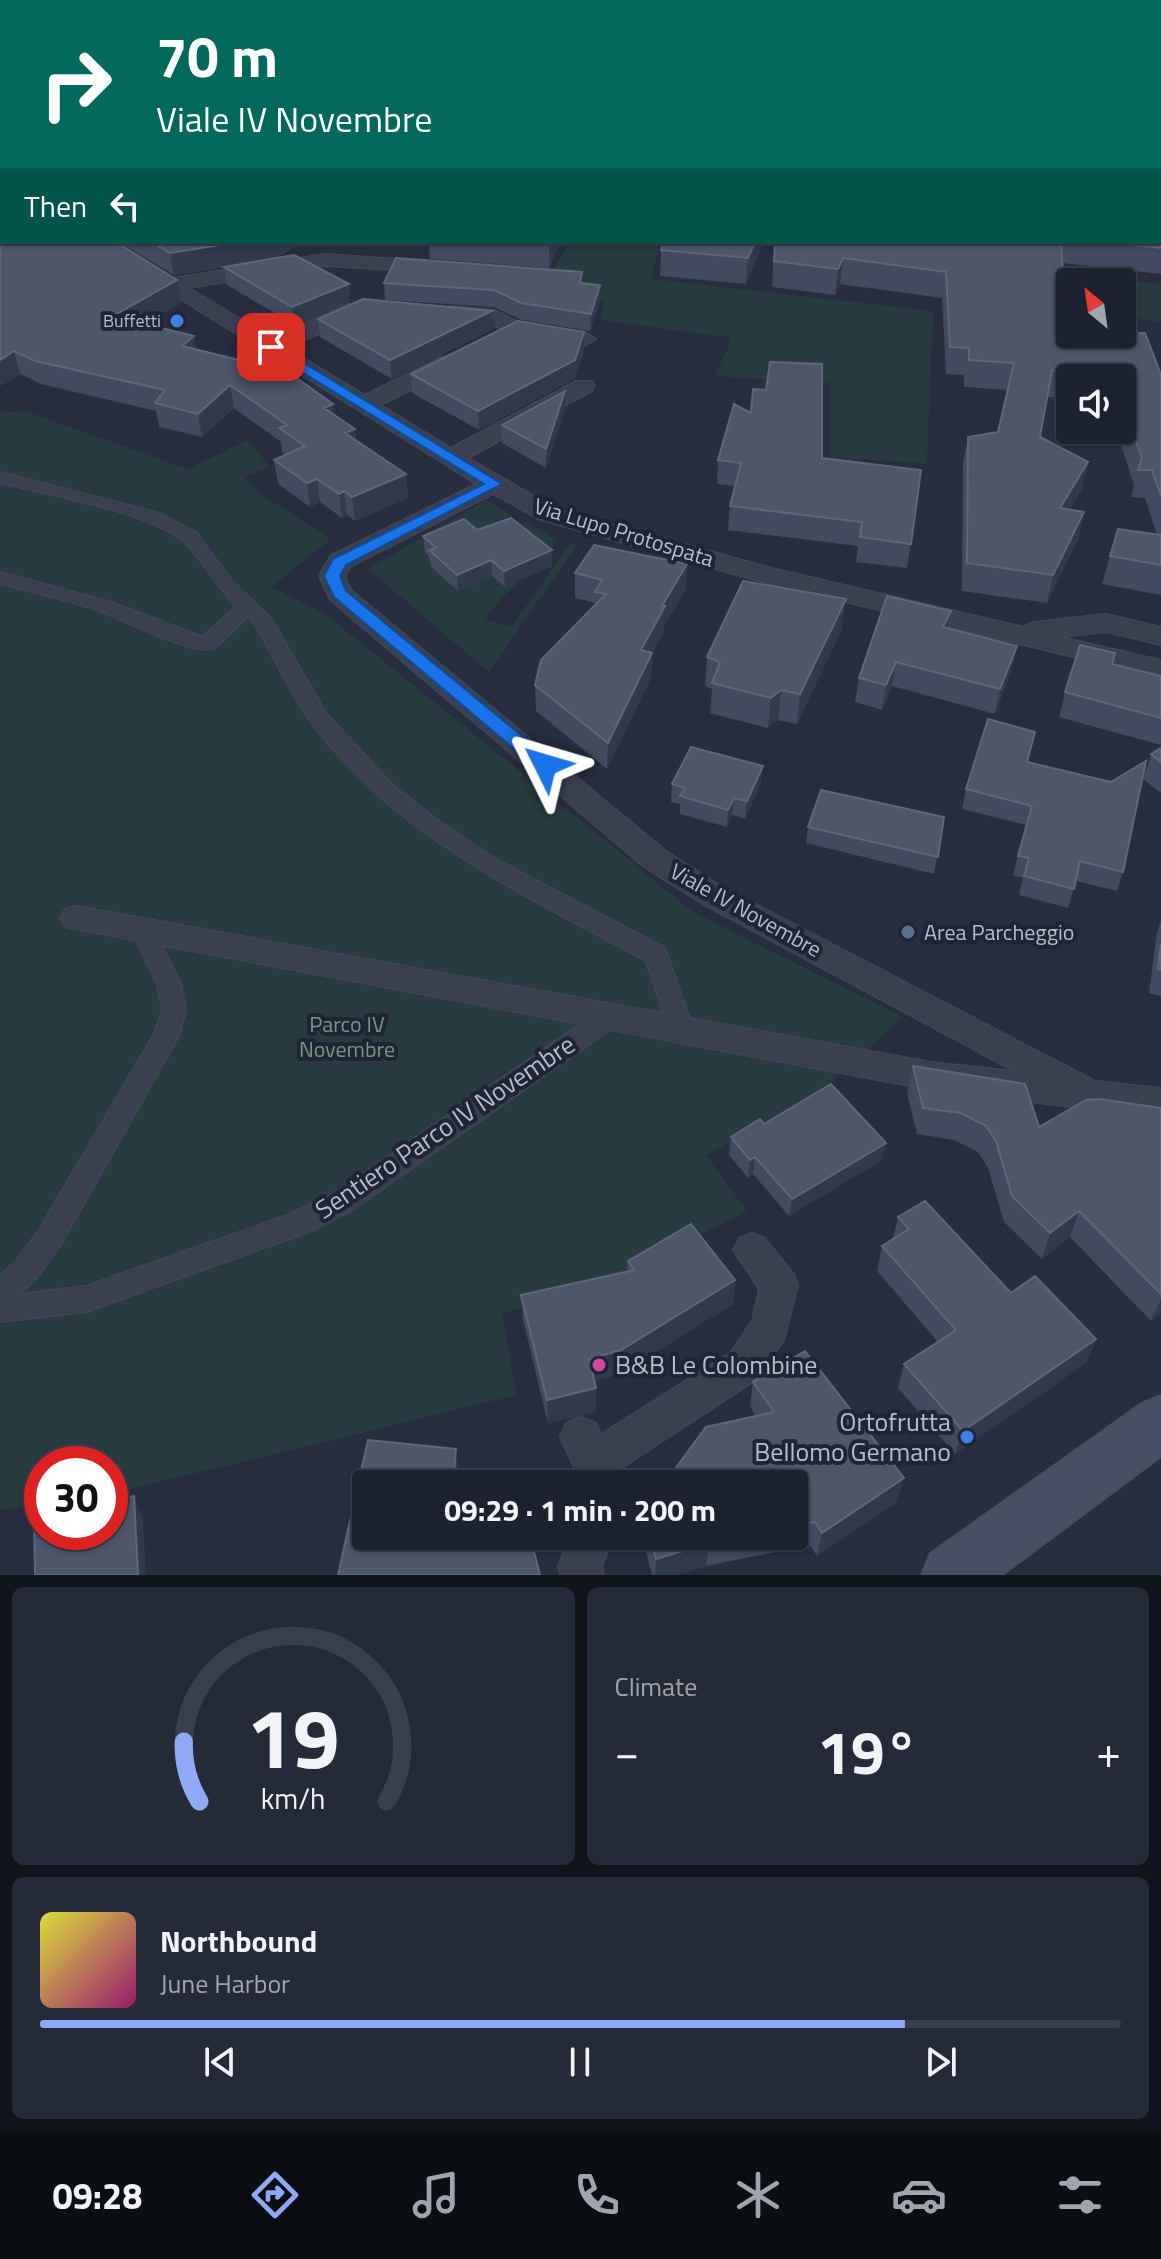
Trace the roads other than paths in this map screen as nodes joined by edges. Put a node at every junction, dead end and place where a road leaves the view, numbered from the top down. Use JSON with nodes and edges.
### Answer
{"nodes":[{"id":1,"x":102,"y":244,"type":"edge"},
{"id":2,"x":460,"y":269,"type":"edge"},
{"id":3,"x":170,"y":285,"type":"junction"},
{"id":4,"x":376,"y":308,"type":"edge"},
{"id":5,"x":435,"y":312,"type":"edge"},
{"id":6,"x":515,"y":329,"type":"junction"},
{"id":7,"x":585,"y":339,"type":"edge"},
{"id":8,"x":271,"y":347,"type":"junction"},
{"id":9,"x":584,"y":386,"type":"dead end"},
{"id":10,"x":365,"y":404,"type":"junction"},
{"id":11,"x":452,"y":457,"type":"junction"},
{"id":12,"x":0,"y":477,"type":"edge"},
{"id":13,"x":495,"y":484,"type":"junction"},
{"id":14,"x":0,"y":578,"type":"edge"},
{"id":15,"x":246,"y":608,"type":"junction"},
{"id":16,"x":1012,"y":634,"type":"junction"},
{"id":17,"x":1161,"y":636,"type":"edge"},
{"id":18,"x":1161,"y":669,"type":"edge"},
{"id":19,"x":76,"y":918,"type":"dead end"},
{"id":20,"x":143,"y":930,"type":"junction"},
{"id":21,"x":611,"y":1016,"type":"junction"},
{"id":22,"x":680,"y":1028,"type":"junction"},
{"id":23,"x":1090,"y":1095,"type":"junction"},
{"id":24,"x":1161,"y":1103,"type":"edge"},
{"id":25,"x":752,"y":1250,"type":"dead end"},
{"id":26,"x":0,"y":1293,"type":"edge"},
{"id":27,"x":0,"y":1309,"type":"edge"},
{"id":28,"x":1161,"y":1422,"type":"edge"},
{"id":29,"x":593,"y":1461,"type":"edge"},
{"id":30,"x":586,"y":1550,"type":"edge"},
{"id":31,"x":582,"y":1575,"type":"edge"},
{"id":32,"x":952,"y":1575,"type":"edge"}],
"edges":[{"from":1,"to":3,"type":"street","name":"Via Lupo Protospata"},
{"from":2,"to":3,"type":"street"},
{"from":3,"to":8,"type":"street","name":"Via Lupo Protospata"},
{"from":4,"to":8,"type":"street"},
{"from":5,"to":6,"type":"street"},
{"from":6,"to":7,"type":"street"},
{"from":6,"to":10,"type":"street"},
{"from":8,"to":10,"type":"street","name":"Via Lupo Protospata"},
{"from":9,"to":11,"type":"street"},
{"from":10,"to":11,"type":"street","name":"Via Lupo Protospata"},
{"from":11,"to":13,"type":"street","name":"Via Lupo Protospata"},
{"from":12,"to":15,"type":"street"},
{"from":13,"to":16,"type":"street","name":"Via Lupo Protospata"},
{"from":13,"to":23,"type":"street","name":"Viale IV Novembre"},
{"from":14,"to":15,"type":"street"},
{"from":15,"to":22,"type":"street"},
{"from":16,"to":17,"type":"street"},
{"from":16,"to":18,"type":"street","name":"Via Lupo Protospata"},
{"from":19,"to":20,"type":"street","name":"Viale IV Novembre"},
{"from":20,"to":21,"type":"street","name":"Viale IV Novembre"},
{"from":20,"to":26,"type":"street"},
{"from":21,"to":22,"type":"street","name":"Viale IV Novembre"},
{"from":21,"to":27,"type":"street","name":"Sentiero Parco IV Novembre"},
{"from":22,"to":23,"type":"street","name":"Viale IV Novembre"},
{"from":23,"to":24,"type":"street","name":"Viale IV Novembre"},
{"from":25,"to":29,"type":"street"},
{"from":28,"to":32,"type":"main road"},
{"from":30,"to":31,"type":"street"}]}
